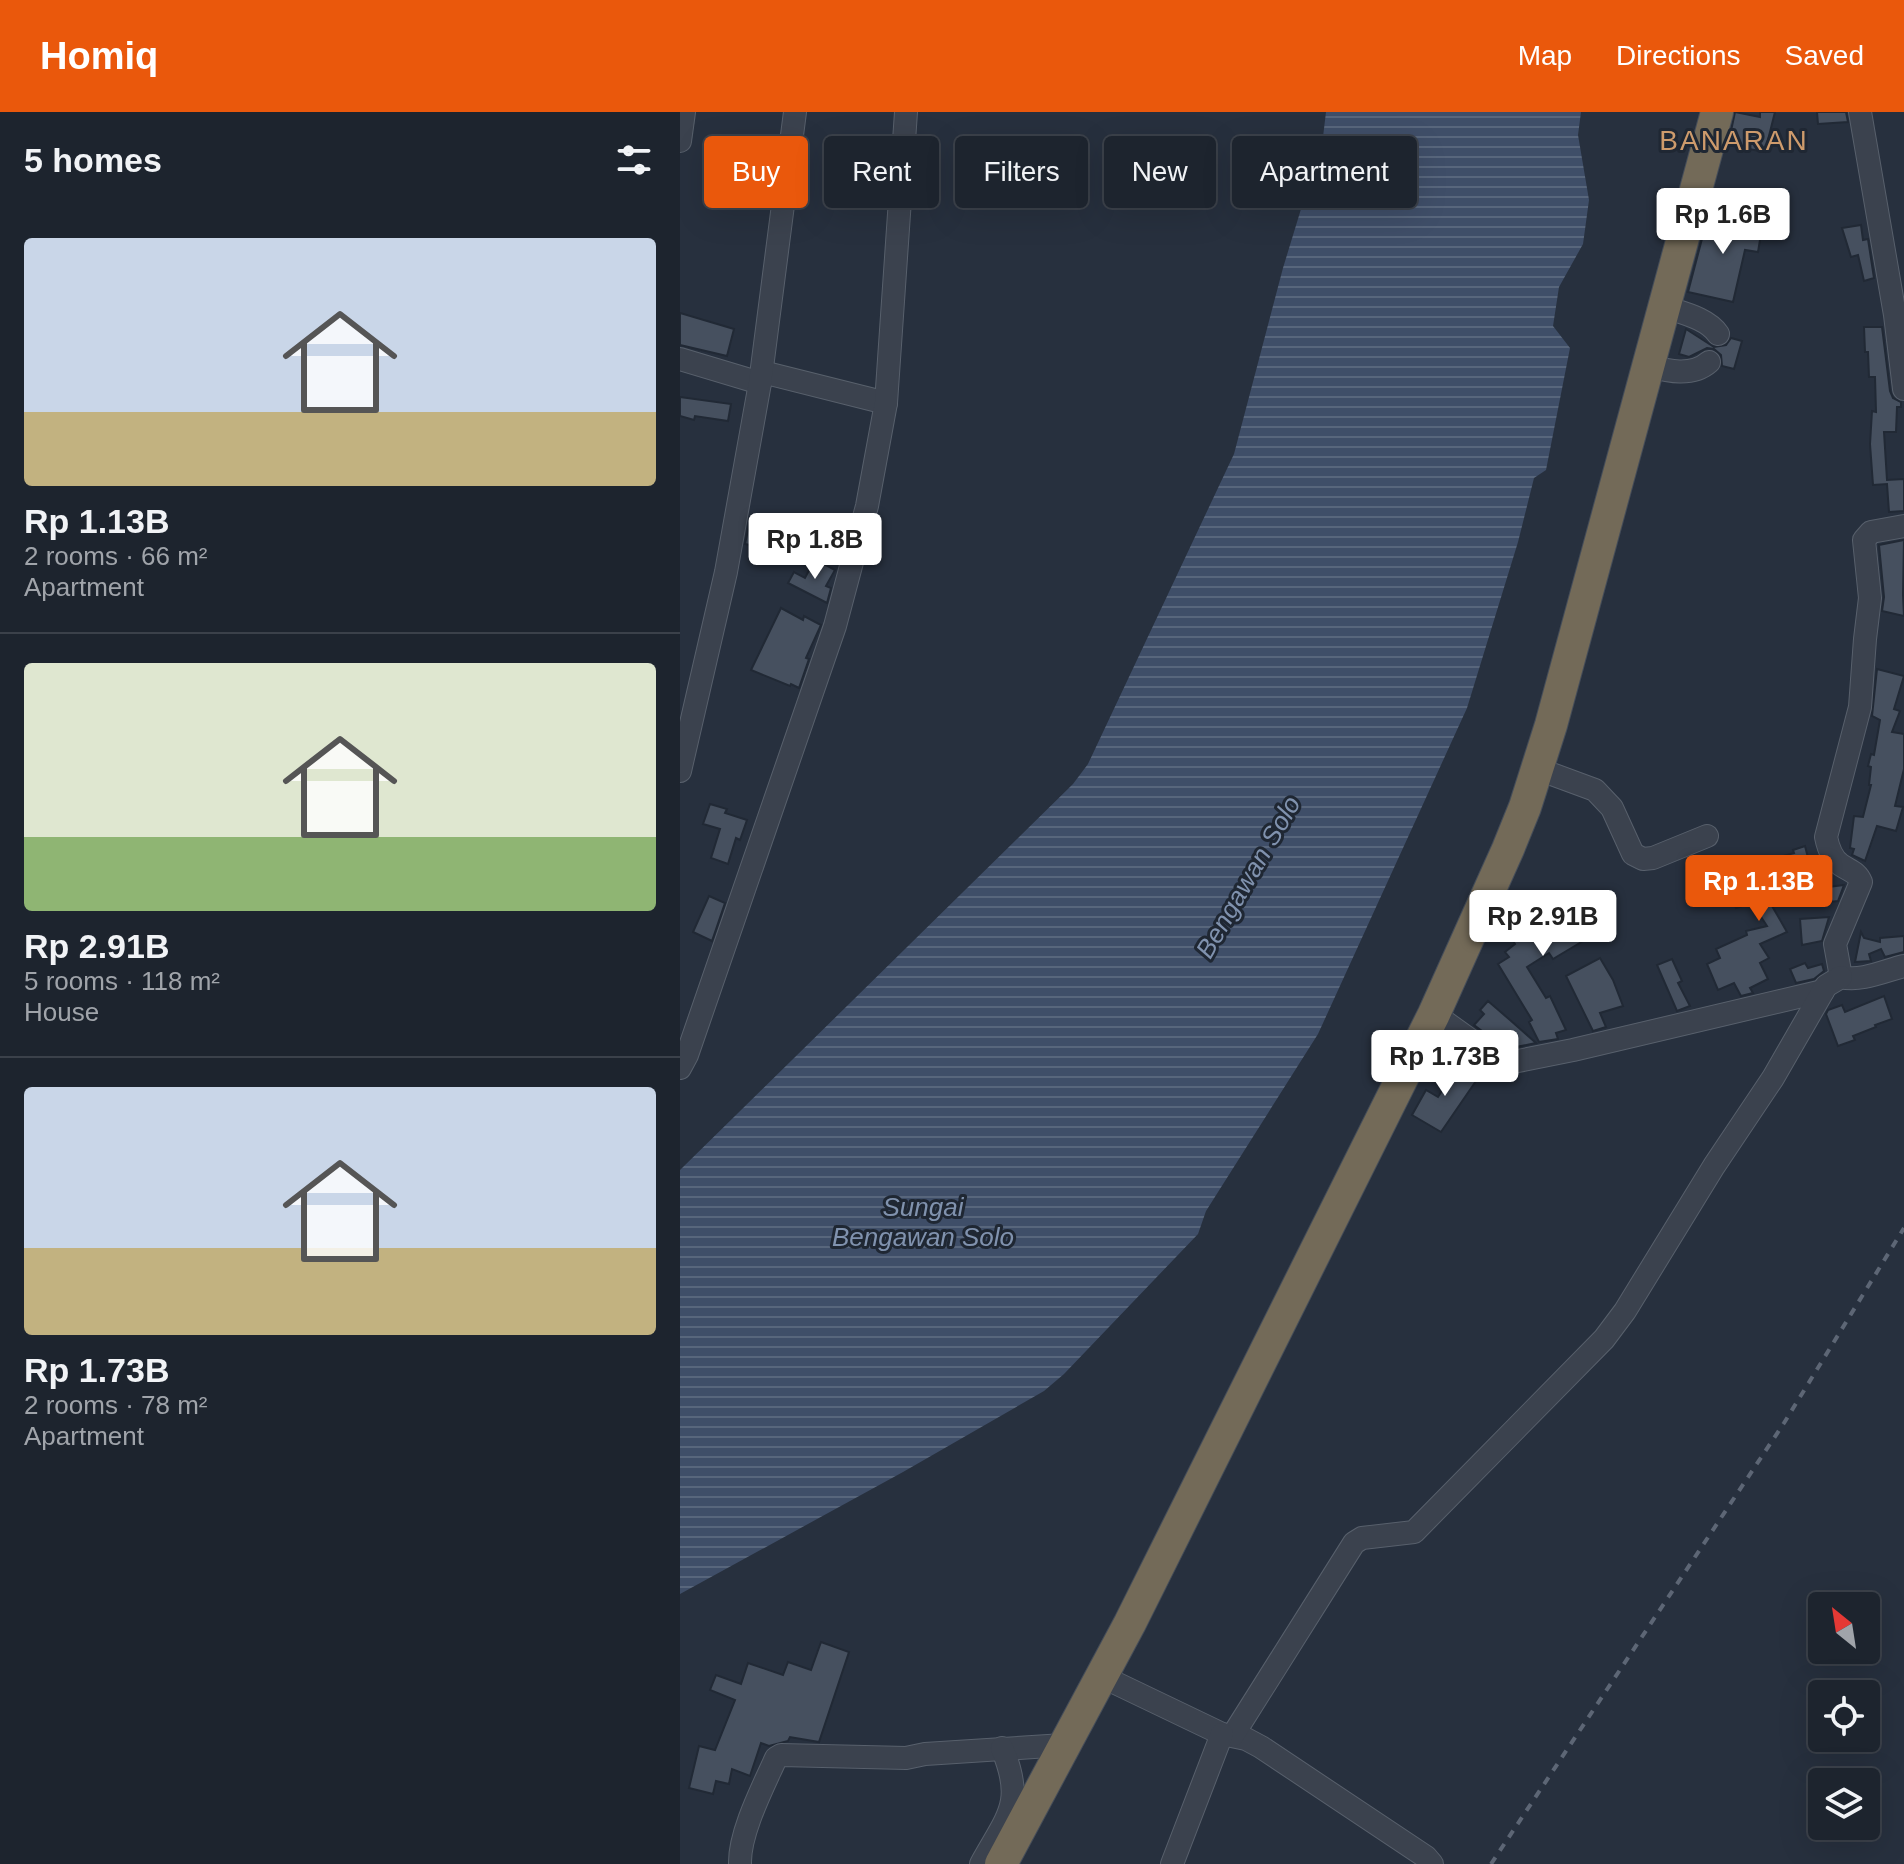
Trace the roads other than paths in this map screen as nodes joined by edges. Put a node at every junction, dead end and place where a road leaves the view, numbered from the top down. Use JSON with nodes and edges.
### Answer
{"nodes":[{"id":1,"x":684,"y":112,"type":"edge"},
{"id":2,"x":795,"y":112,"type":"edge"},
{"id":3,"x":906,"y":112,"type":"edge"},
{"id":4,"x":1717,"y":112,"type":"edge"},
{"id":5,"x":1860,"y":112,"type":"edge"},
{"id":6,"x":680,"y":141,"type":"edge"},
{"id":7,"x":1665,"y":307,"type":"junction"},
{"id":8,"x":1718,"y":334,"type":"dead end"},
{"id":9,"x":680,"y":359,"type":"edge"},
{"id":10,"x":1709,"y":362,"type":"dead end"},
{"id":11,"x":1648,"y":366,"type":"junction"},
{"id":12,"x":761,"y":378,"type":"junction"},
{"id":13,"x":1904,"y":389,"type":"edge"},
{"id":14,"x":886,"y":403,"type":"junction"},
{"id":15,"x":1904,"y":526,"type":"edge"},
{"id":16,"x":1538,"y":769,"type":"junction"},
{"id":17,"x":680,"y":771,"type":"edge"},
{"id":18,"x":1707,"y":836,"type":"dead end"},
{"id":19,"x":1904,"y":966,"type":"edge"},
{"id":20,"x":1841,"y":977,"type":"junction"},
{"id":21,"x":1823,"y":991,"type":"junction"},
{"id":22,"x":1434,"y":1014,"type":"junction"},
{"id":23,"x":680,"y":1068,"type":"edge"},
{"id":24,"x":1101,"y":1676,"type":"junction"},
{"id":25,"x":1228,"y":1734,"type":"junction"},
{"id":26,"x":1064,"y":1745,"type":"junction"},
{"id":27,"x":1002,"y":1748,"type":"junction"},
{"id":28,"x":740,"y":1864,"type":"edge"},
{"id":29,"x":981,"y":1864,"type":"edge"},
{"id":30,"x":1001,"y":1864,"type":"edge"},
{"id":31,"x":1172,"y":1864,"type":"edge"},
{"id":32,"x":1432,"y":1864,"type":"edge"}],
"edges":[{"from":1,"to":6,"type":"street"},
{"from":2,"to":12,"type":"street"},
{"from":3,"to":14,"type":"street"},
{"from":4,"to":7,"type":"highway"},
{"from":5,"to":13,"type":"street"},
{"from":7,"to":8,"type":"street"},
{"from":7,"to":11,"type":"highway"},
{"from":9,"to":12,"type":"street"},
{"from":10,"to":11,"type":"street"},
{"from":11,"to":16,"type":"highway"},
{"from":12,"to":14,"type":"street"},
{"from":12,"to":17,"type":"street"},
{"from":14,"to":23,"type":"street"},
{"from":15,"to":20,"type":"street"},
{"from":16,"to":18,"type":"street"},
{"from":16,"to":22,"type":"highway"},
{"from":19,"to":20,"type":"street"},
{"from":20,"to":21,"type":"street"},
{"from":21,"to":22,"type":"street"},
{"from":21,"to":25,"type":"street"},
{"from":22,"to":24,"type":"highway"},
{"from":24,"to":25,"type":"street"},
{"from":24,"to":26,"type":"highway"},
{"from":25,"to":31,"type":"street"},
{"from":25,"to":32,"type":"street"},
{"from":26,"to":27,"type":"street"},
{"from":26,"to":30,"type":"highway"},
{"from":27,"to":28,"type":"street"},
{"from":27,"to":29,"type":"street"}]}
